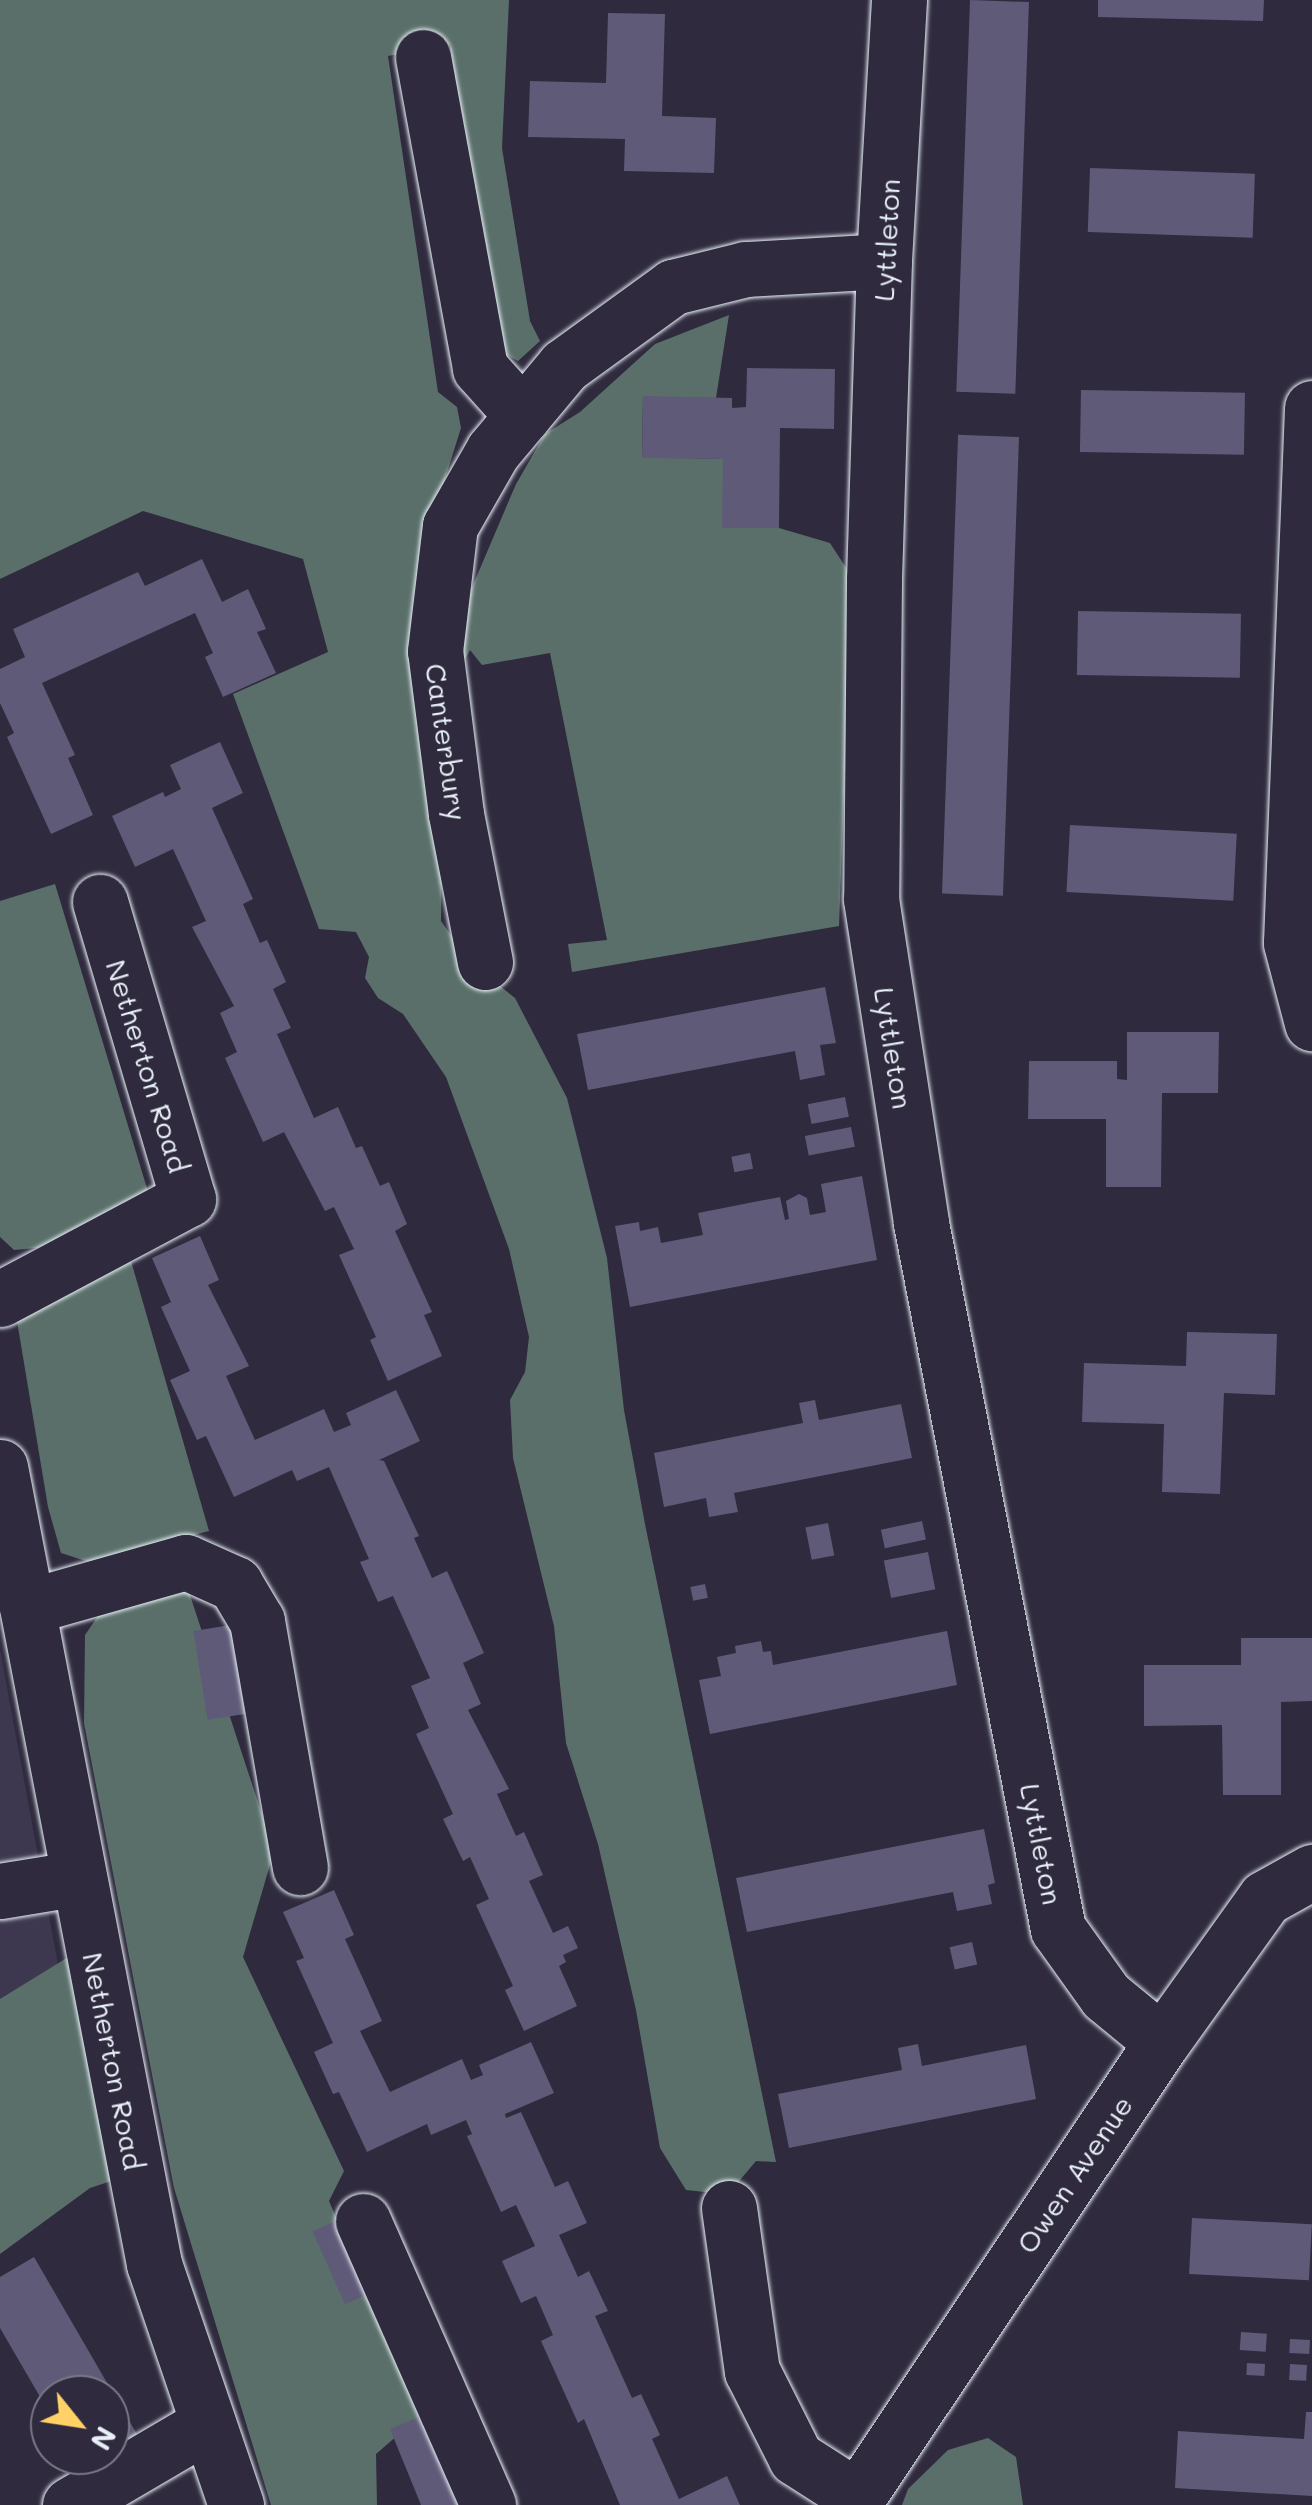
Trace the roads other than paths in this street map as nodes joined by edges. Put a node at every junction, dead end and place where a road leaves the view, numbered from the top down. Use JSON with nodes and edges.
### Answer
{"nodes":[{"id":1,"x":899,"y":0,"type":"edge"},
{"id":2,"x":422,"y":57,"type":"dead end"},
{"id":3,"x":884,"y":261,"type":"junction"},
{"id":4,"x":1312,"y":408,"type":"edge"},
{"id":5,"x":522,"y":416,"type":"junction"},
{"id":6,"x":100,"y":902,"type":"dead end"},
{"id":7,"x":485,"y":962,"type":"dead end"},
{"id":8,"x":1312,"y":1022,"type":"edge"},
{"id":9,"x":0,"y":1299,"type":"edge"},
{"id":10,"x":0,"y":1467,"type":"edge"},
{"id":11,"x":27,"y":1608,"type":"junction"},
{"id":12,"x":300,"y":1868,"type":"dead end"},
{"id":13,"x":1312,"y":1872,"type":"edge"},
{"id":14,"x":79,"y":1878,"type":"junction"},
{"id":15,"x":0,"y":1892,"type":"edge"},
{"id":16,"x":1162,"y":2042,"type":"junction"},
{"id":17,"x":729,"y":2208,"type":"dead end"},
{"id":18,"x":363,"y":2221,"type":"dead end"},
{"id":19,"x":208,"y":2424,"type":"junction"},
{"id":20,"x":855,"y":2501,"type":"edge"},
{"id":21,"x":70,"y":2505,"type":"edge"},
{"id":22,"x":236,"y":2505,"type":"edge"},
{"id":23,"x":488,"y":2505,"type":"edge"}],
"edges":[{"from":1,"to":3,"type":"street","name":"Lyttleton"},
{"from":2,"to":5,"type":"street"},
{"from":3,"to":5,"type":"street","name":"Canterbury"},
{"from":3,"to":16,"type":"street","name":"Lyttleton"},
{"from":4,"to":8,"type":"street"},
{"from":5,"to":7,"type":"street","name":"Canterbury"},
{"from":6,"to":9,"type":"street","name":"Netherton Road"},
{"from":10,"to":11,"type":"street","name":"Netherton Road"},
{"from":11,"to":12,"type":"street"},
{"from":11,"to":14,"type":"street","name":"Netherton Road"},
{"from":13,"to":16,"type":"street","name":"Owen Avenue"},
{"from":14,"to":15,"type":"street"},
{"from":14,"to":19,"type":"street","name":"Netherton Road"},
{"from":16,"to":20,"type":"street","name":"Owen Avenue"},
{"from":17,"to":20,"type":"street","name":"Owen Avenue"},
{"from":18,"to":23,"type":"street"},
{"from":19,"to":21,"type":"street"},
{"from":19,"to":22,"type":"street","name":"Netherton Road"}]}
